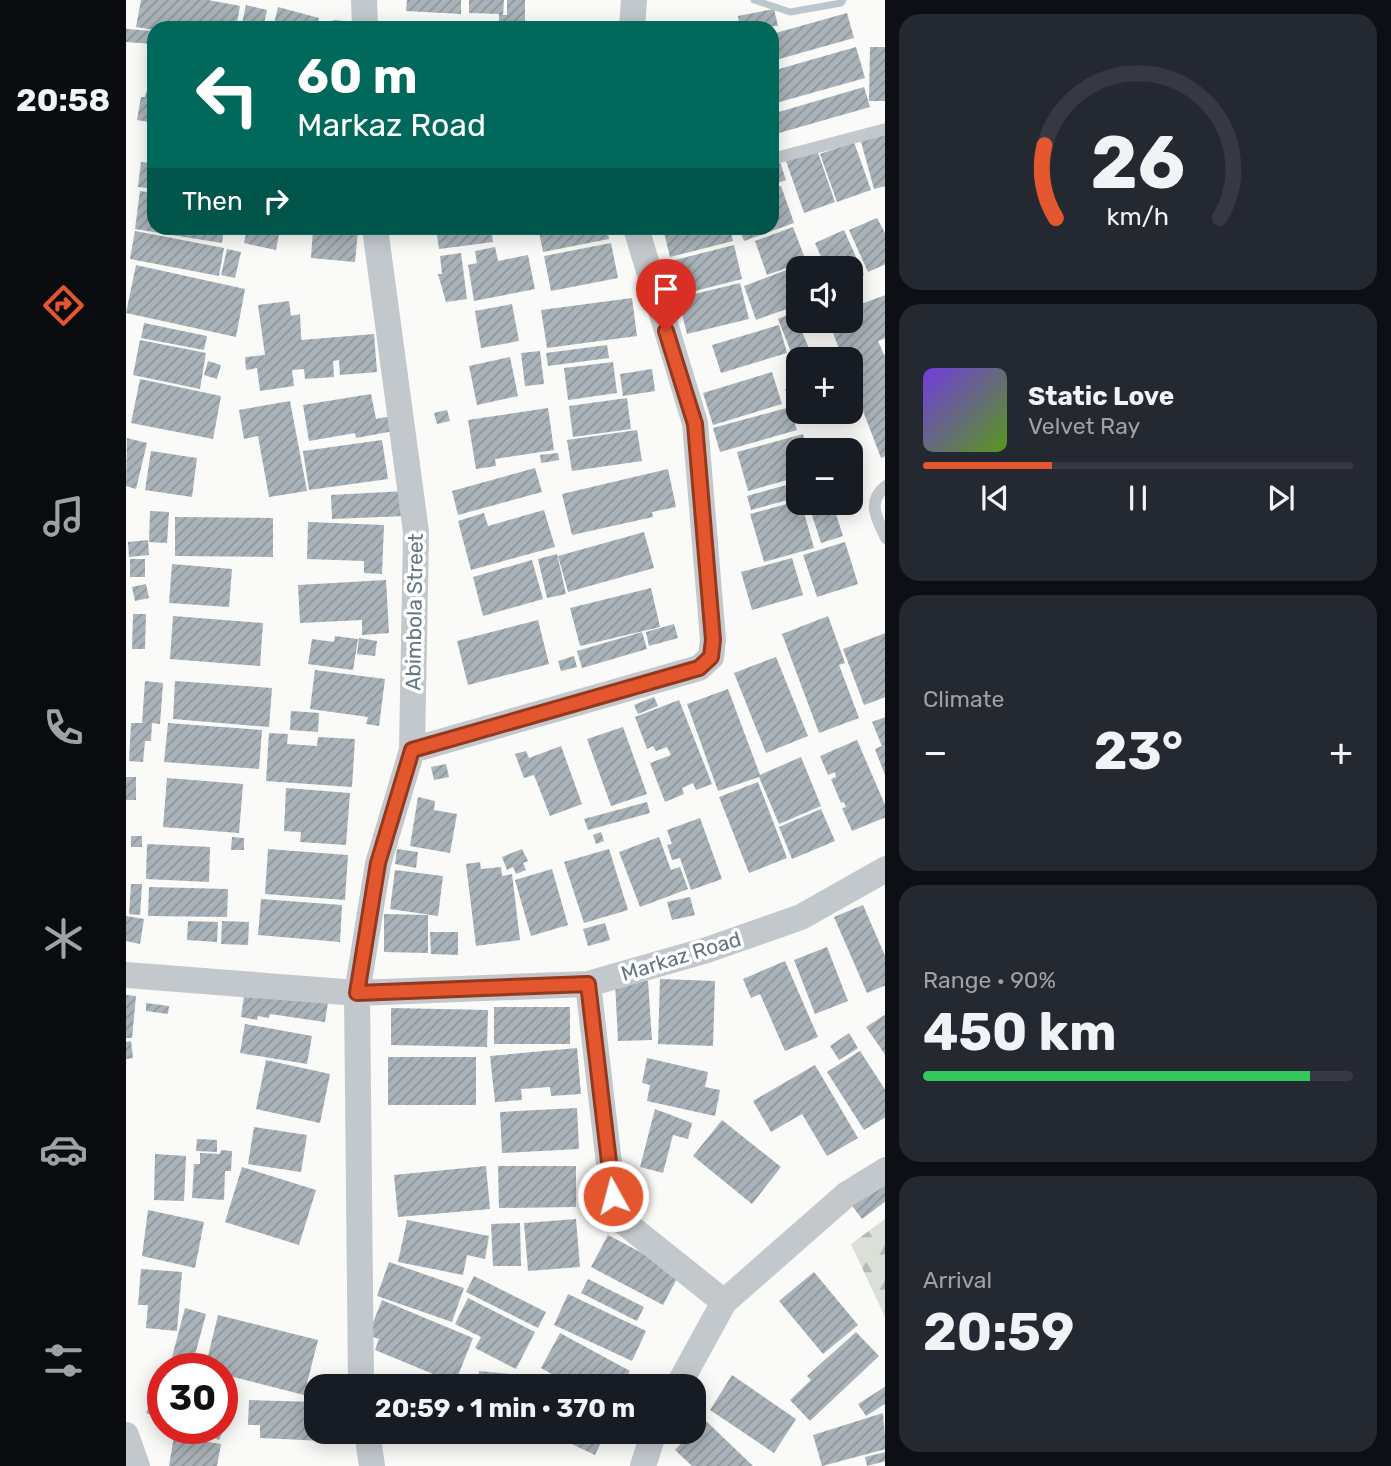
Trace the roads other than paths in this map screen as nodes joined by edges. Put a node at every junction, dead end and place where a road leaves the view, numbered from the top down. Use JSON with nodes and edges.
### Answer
{"nodes":[{"id":1,"x":364,"y":0,"type":"edge"},
{"id":2,"x":634,"y":0,"type":"edge"},
{"id":3,"x":365,"y":21,"type":"edge"},
{"id":4,"x":632,"y":21,"type":"edge"},
{"id":5,"x":885,"y":129,"type":"edge"},
{"id":6,"x":779,"y":157,"type":"edge"},
{"id":7,"x":376,"y":235,"type":"edge"},
{"id":8,"x":638,"y":235,"type":"edge"},
{"id":9,"x":885,"y":486,"type":"edge"},
{"id":10,"x":885,"y":538,"type":"edge"},
{"id":11,"x":412,"y":750,"type":"junction"},
{"id":12,"x":885,"y":869,"type":"edge"},
{"id":13,"x":126,"y":975,"type":"edge"},
{"id":14,"x":588,"y":984,"type":"junction"},
{"id":15,"x":357,"y":993,"type":"junction"},
{"id":16,"x":885,"y":1170,"type":"edge"},
{"id":17,"x":724,"y":1302,"type":"junction"},
{"id":18,"x":361,"y":1374,"type":"edge"},
{"id":19,"x":685,"y":1374,"type":"edge"},
{"id":20,"x":126,"y":1435,"type":"edge"},
{"id":21,"x":369,"y":1444,"type":"edge"},
{"id":22,"x":650,"y":1444,"type":"edge"},
{"id":23,"x":137,"y":1466,"type":"edge"},
{"id":24,"x":372,"y":1466,"type":"edge"},
{"id":25,"x":643,"y":1466,"type":"edge"}],
"edges":[{"from":1,"to":3,"type":"street"},
{"from":2,"to":4,"type":"street"},
{"from":5,"to":6,"type":"lane"},
{"from":7,"to":11,"type":"street","name":"Abimbola Street"},
{"from":8,"to":11,"type":"street"},
{"from":9,"to":10,"type":"lane"},
{"from":11,"to":15,"type":"street","name":"Abimbola Street"},
{"from":12,"to":14,"type":"street","name":"Markaz Road"},
{"from":13,"to":15,"type":"street","name":"Markaz Road"},
{"from":14,"to":15,"type":"street","name":"Markaz Road"},
{"from":14,"to":17,"type":"street"},
{"from":15,"to":18,"type":"street","name":"Abimbola Street"},
{"from":16,"to":17,"type":"street"},
{"from":17,"to":19,"type":"street"},
{"from":20,"to":23,"type":"street"},
{"from":21,"to":24,"type":"street"},
{"from":22,"to":25,"type":"street"}]}
